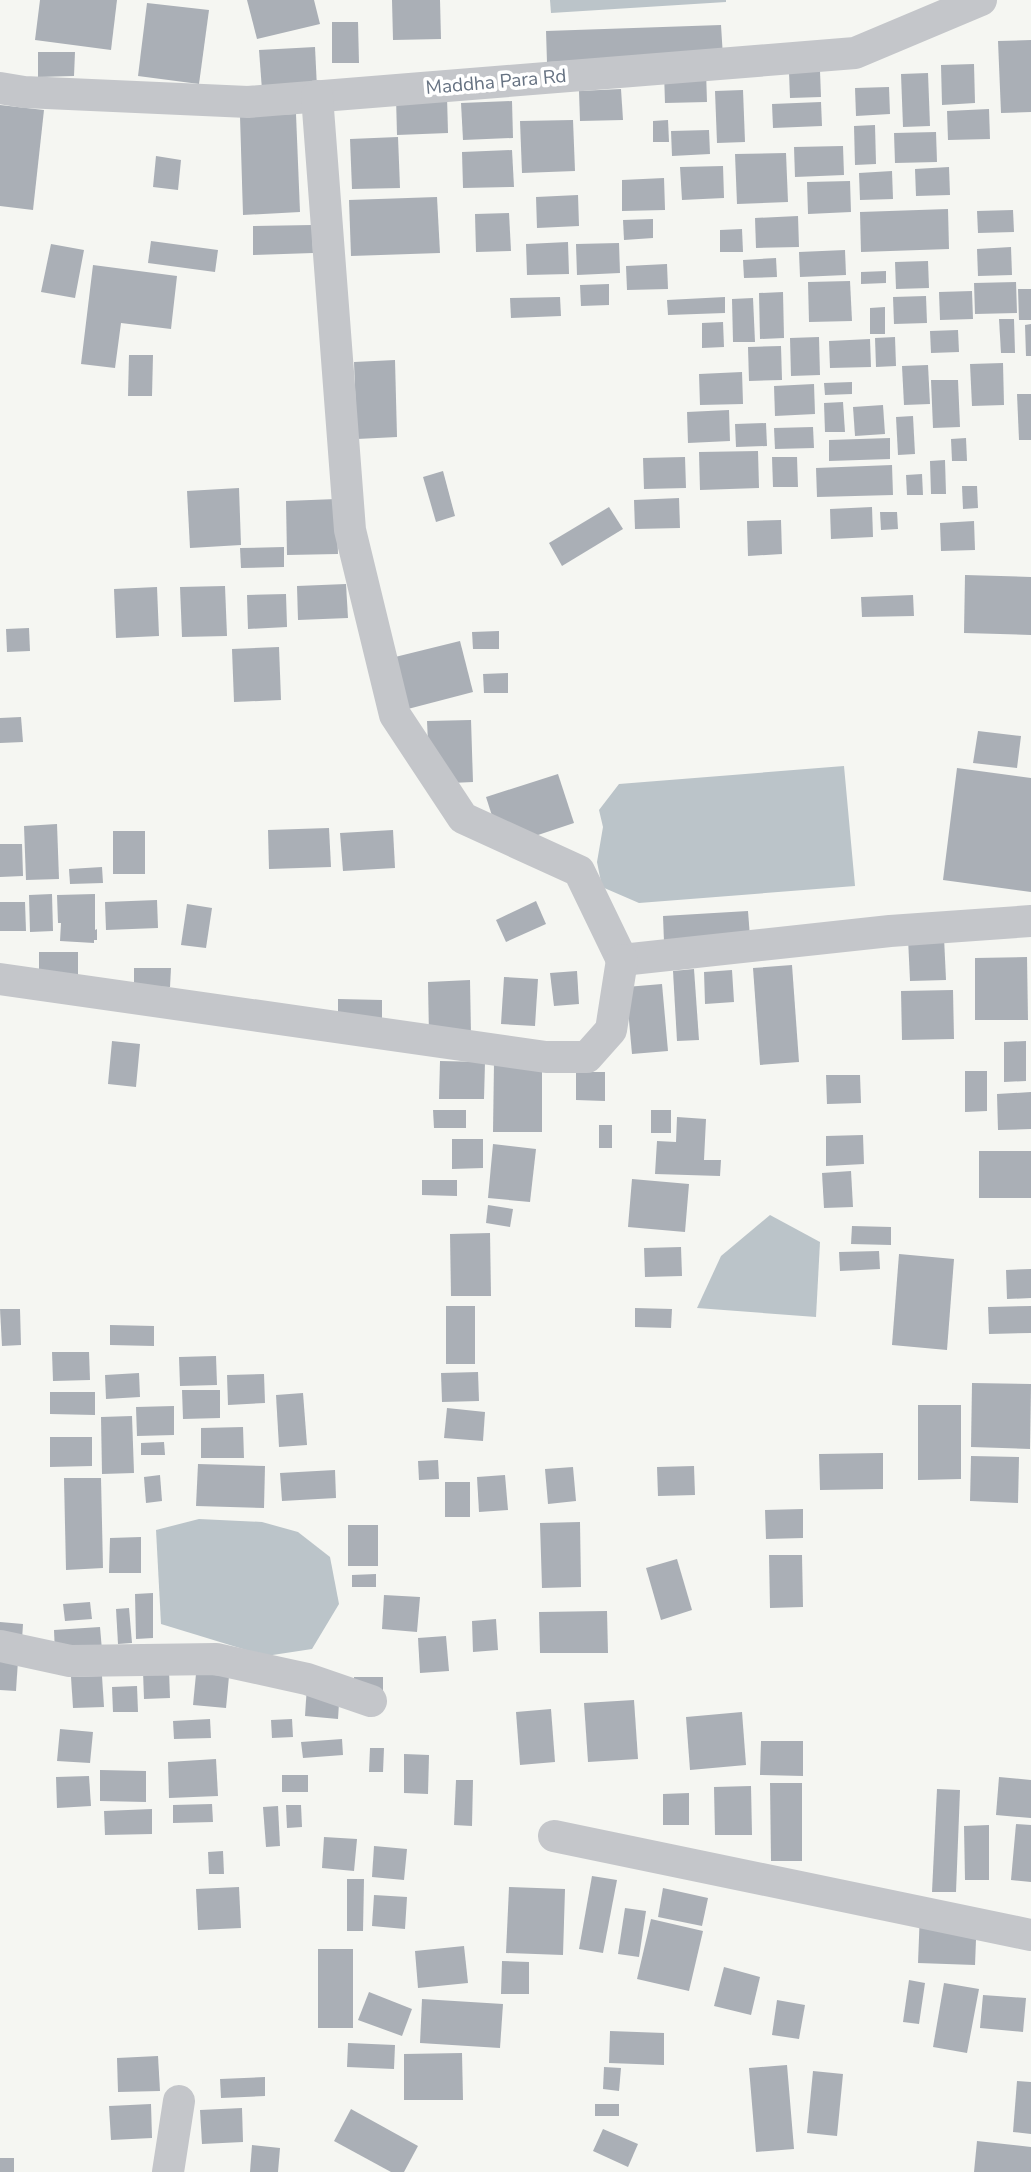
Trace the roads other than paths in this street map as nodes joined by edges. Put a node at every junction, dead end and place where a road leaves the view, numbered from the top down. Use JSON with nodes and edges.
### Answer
{"nodes":[{"id":1,"x":981,"y":0,"type":"edge"},
{"id":2,"x":0,"y":88,"type":"edge"},
{"id":3,"x":317,"y":96,"type":"junction"},
{"id":4,"x":1031,"y":921,"type":"edge"},
{"id":5,"x":622,"y":960,"type":"junction"},
{"id":6,"x":0,"y":979,"type":"edge"},
{"id":7,"x":0,"y":1646,"type":"edge"},
{"id":8,"x":371,"y":1701,"type":"dead end"},
{"id":9,"x":554,"y":1836,"type":"dead end"},
{"id":10,"x":1031,"y":1935,"type":"edge"},
{"id":11,"x":179,"y":2101,"type":"dead end"},
{"id":12,"x":168,"y":2172,"type":"edge"}],
"edges":[{"from":1,"to":3,"type":"street","name":"Maddha Para Rd"},
{"from":2,"to":3,"type":"street","name":"Maddha Para Rd"},
{"from":3,"to":5,"type":"street"},
{"from":4,"to":5,"type":"street"},
{"from":5,"to":6,"type":"street"},
{"from":7,"to":8,"type":"street"},
{"from":9,"to":10,"type":"street"},
{"from":11,"to":12,"type":"street"}]}
